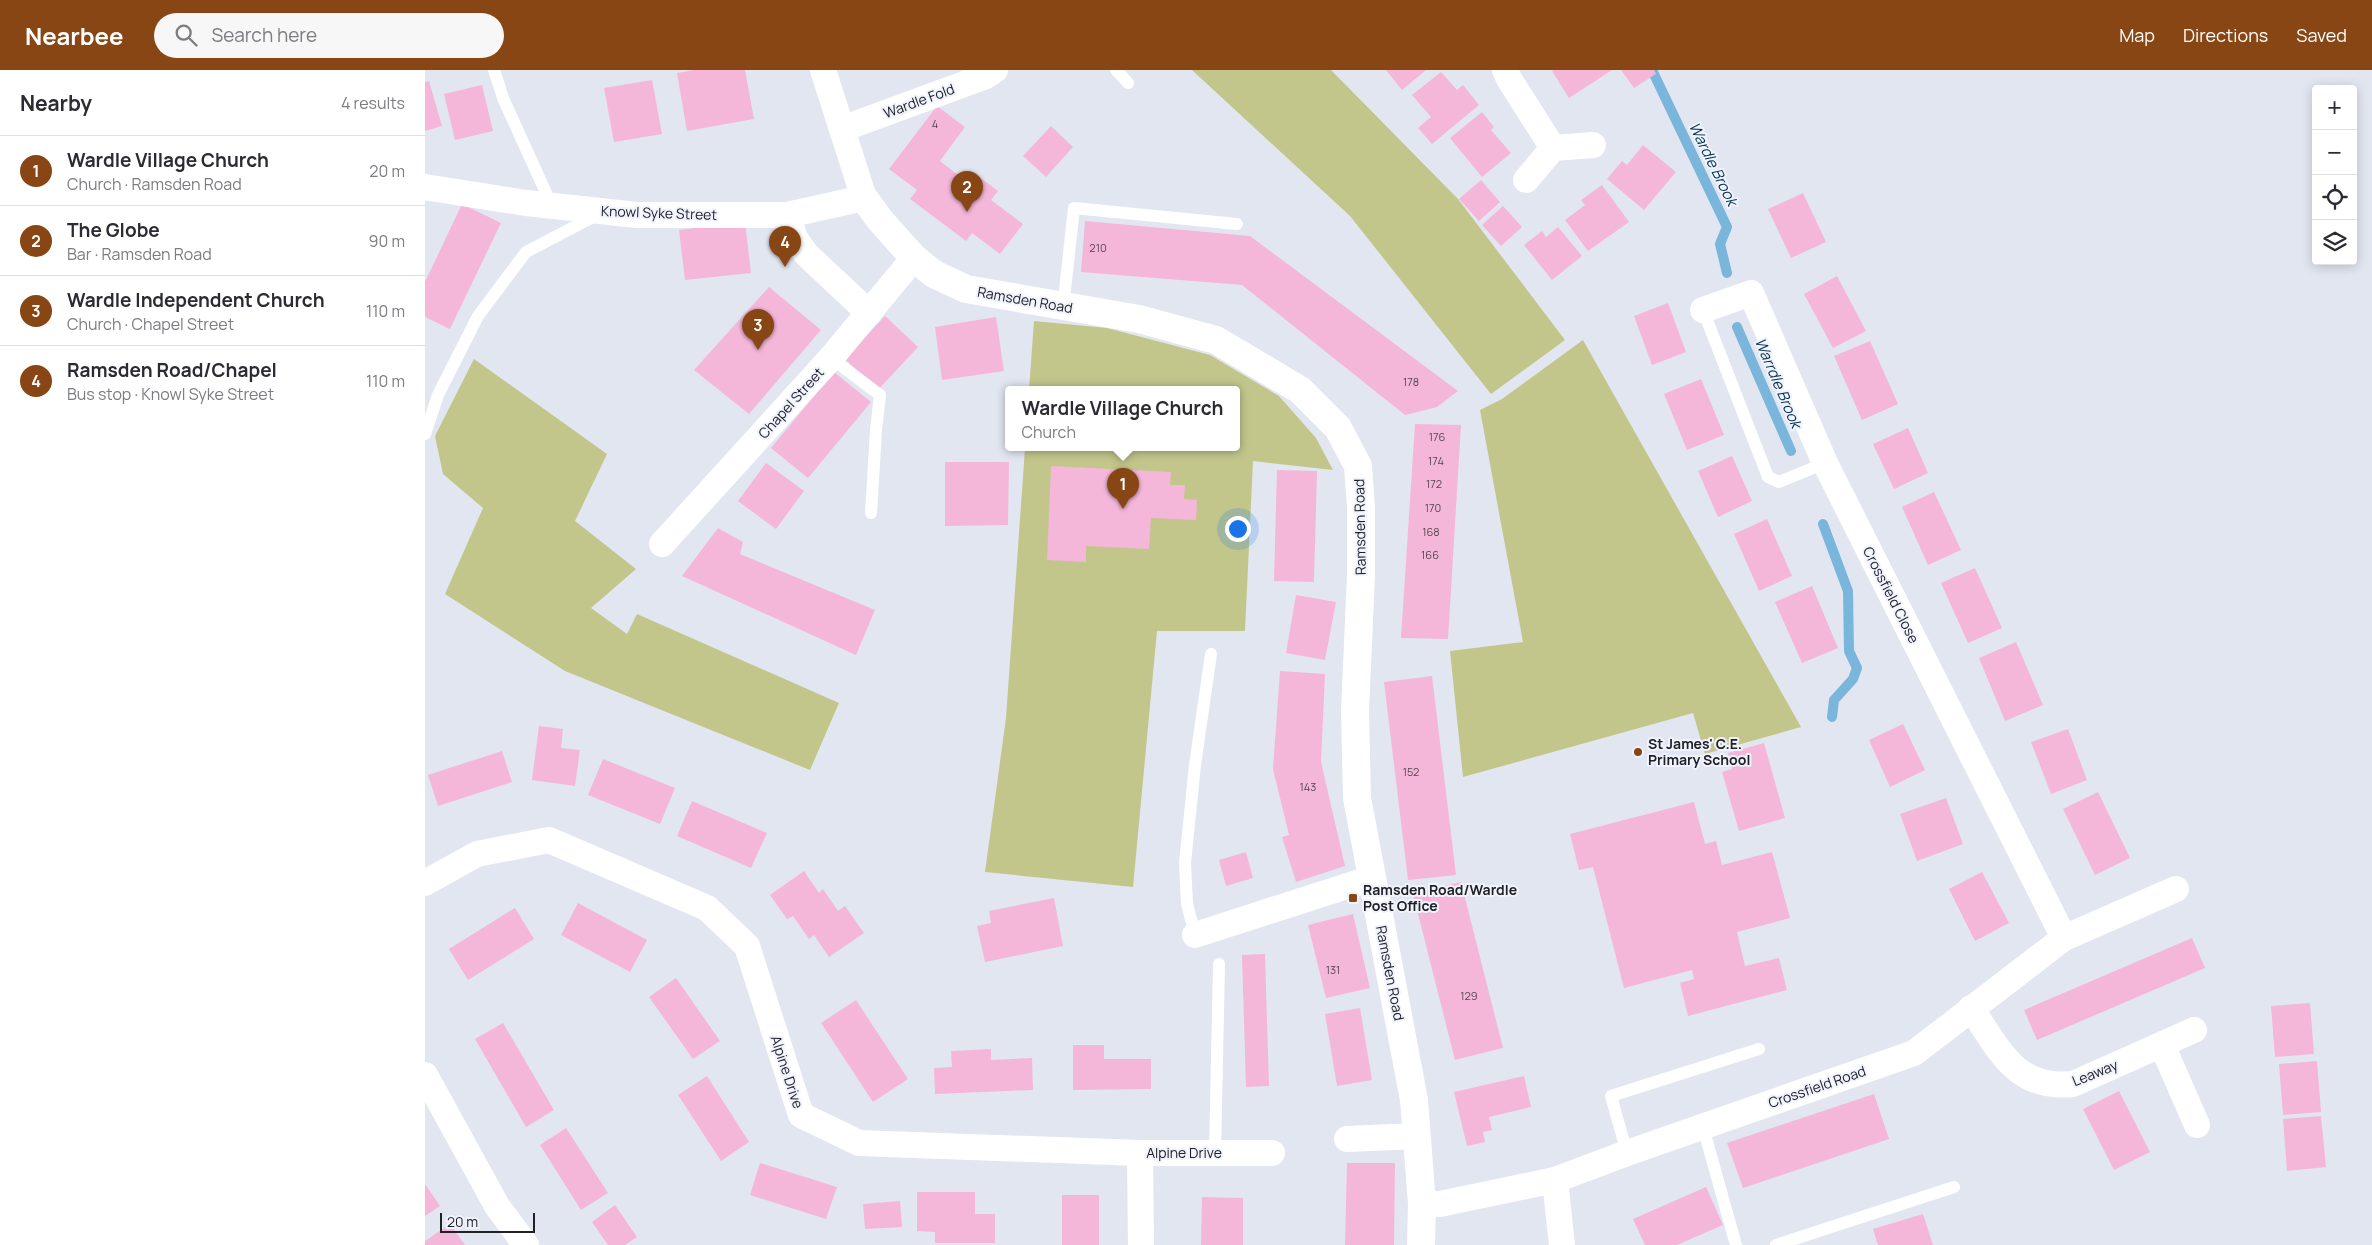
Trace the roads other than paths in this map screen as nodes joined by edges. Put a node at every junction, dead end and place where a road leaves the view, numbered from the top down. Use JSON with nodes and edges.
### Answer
{"nodes":[{"id":1,"x":494,"y":70,"type":"edge"},
{"id":2,"x":823,"y":70,"type":"edge"},
{"id":3,"x":995,"y":70,"type":"edge"},
{"id":4,"x":1117,"y":70,"type":"edge"},
{"id":5,"x":1505,"y":70,"type":"edge"},
{"id":6,"x":1128,"y":83,"type":"dead end"},
{"id":7,"x":842,"y":129,"type":"junction"},
{"id":8,"x":1593,"y":145,"type":"dead end"},
{"id":9,"x":1553,"y":148,"type":"junction"},
{"id":10,"x":1526,"y":180,"type":"dead end"},
{"id":11,"x":425,"y":186,"type":"edge"},
{"id":12,"x":864,"y":198,"type":"junction"},
{"id":13,"x":552,"y":206,"type":"junction"},
{"id":14,"x":604,"y":212,"type":"junction"},
{"id":15,"x":787,"y":215,"type":"junction"},
{"id":16,"x":1237,"y":224,"type":"dead end"},
{"id":17,"x":914,"y":258,"type":"junction"},
{"id":18,"x":1063,"y":308,"type":"junction"},
{"id":19,"x":1703,"y":310,"type":"joint"},
{"id":20,"x":869,"y":313,"type":"junction"},
{"id":21,"x":831,"y":358,"type":"junction"},
{"id":22,"x":425,"y":434,"type":"edge"},
{"id":23,"x":1825,"y":463,"type":"junction"},
{"id":24,"x":871,"y":513,"type":"dead end"},
{"id":25,"x":662,"y":544,"type":"dead end"},
{"id":26,"x":1211,"y":654,"type":"dead end"},
{"id":27,"x":1372,"y":878,"type":"junction"},
{"id":28,"x":425,"y":883,"type":"edge"},
{"id":29,"x":2176,"y":889,"type":"dead end"},
{"id":30,"x":1195,"y":935,"type":"joint"},
{"id":31,"x":2064,"y":938,"type":"junction"},
{"id":32,"x":1219,"y":964,"type":"dead end"},
{"id":33,"x":1971,"y":1008,"type":"junction"},
{"id":34,"x":2194,"y":1030,"type":"dead end"},
{"id":35,"x":2162,"y":1046,"type":"junction"},
{"id":36,"x":1759,"y":1049,"type":"dead end"},
{"id":37,"x":425,"y":1075,"type":"edge"},
{"id":38,"x":2197,"y":1125,"type":"dead end"},
{"id":39,"x":1703,"y":1127,"type":"junction"},
{"id":40,"x":1416,"y":1136,"type":"junction"},
{"id":41,"x":1347,"y":1139,"type":"dead end"},
{"id":42,"x":1140,"y":1153,"type":"junction"},
{"id":43,"x":1215,"y":1153,"type":"junction"},
{"id":44,"x":1272,"y":1153,"type":"dead end"},
{"id":45,"x":1627,"y":1153,"type":"junction"},
{"id":46,"x":1555,"y":1180,"type":"junction"},
{"id":47,"x":1954,"y":1187,"type":"dead end"},
{"id":48,"x":1421,"y":1204,"type":"junction"},
{"id":49,"x":525,"y":1245,"type":"edge"},
{"id":50,"x":1141,"y":1245,"type":"edge"},
{"id":51,"x":1421,"y":1245,"type":"edge"},
{"id":52,"x":1562,"y":1245,"type":"edge"},
{"id":53,"x":1736,"y":1245,"type":"edge"},
{"id":54,"x":1776,"y":1245,"type":"edge"}],
"edges":[{"from":1,"to":13,"type":"lane"},
{"from":2,"to":7,"type":"street","name":"Ramsden Road"},
{"from":3,"to":7,"type":"street","name":"Wardle Fold"},
{"from":4,"to":6,"type":"lane"},
{"from":5,"to":9,"type":"street"},
{"from":7,"to":12,"type":"street","name":"Ramsden Road"},
{"from":8,"to":9,"type":"street"},
{"from":9,"to":10,"type":"street"},
{"from":11,"to":13,"type":"street","name":"Knowl Syke Street"},
{"from":12,"to":15,"type":"street","name":"Knowl Syke Street"},
{"from":12,"to":17,"type":"street","name":"Ramsden Road"},
{"from":13,"to":14,"type":"street","name":"Knowl Syke Street"},
{"from":14,"to":15,"type":"street","name":"Knowl Syke Street"},
{"from":14,"to":22,"type":"lane"},
{"from":15,"to":20,"type":"street"},
{"from":16,"to":18,"type":"lane"},
{"from":17,"to":18,"type":"street","name":"Ramsden Road"},
{"from":17,"to":20,"type":"street","name":"Chapel Street"},
{"from":18,"to":27,"type":"street","name":"Ramsden Road"},
{"from":19,"to":23,"type":"street","name":"Crossfield Close"},
{"from":19,"to":23,"type":"lane"},
{"from":20,"to":21,"type":"street","name":"Chapel Street"},
{"from":21,"to":24,"type":"lane"},
{"from":21,"to":25,"type":"street","name":"Chapel Street"},
{"from":23,"to":31,"type":"street","name":"Crossfield Close"},
{"from":26,"to":30,"type":"lane"},
{"from":27,"to":30,"type":"street"},
{"from":27,"to":40,"type":"street","name":"Ramsden Road"},
{"from":28,"to":42,"type":"street","name":"Alpine Drive"},
{"from":29,"to":31,"type":"street","name":"Crossfield Road"},
{"from":31,"to":33,"type":"street","name":"Crossfield Road"},
{"from":32,"to":43,"type":"lane"},
{"from":33,"to":35,"type":"street","name":"Leaway"},
{"from":33,"to":39,"type":"street","name":"Crossfield Road"},
{"from":34,"to":35,"type":"street","name":"Leaway"},
{"from":35,"to":38,"type":"street"},
{"from":36,"to":45,"type":"lane"},
{"from":37,"to":49,"type":"street"},
{"from":39,"to":45,"type":"street","name":"Crossfield Road"},
{"from":39,"to":53,"type":"lane"},
{"from":40,"to":41,"type":"street"},
{"from":40,"to":48,"type":"street","name":"Ramsden Road"},
{"from":42,"to":43,"type":"street","name":"Alpine Drive"},
{"from":42,"to":50,"type":"street"},
{"from":43,"to":44,"type":"street","name":"Alpine Drive"},
{"from":45,"to":46,"type":"street","name":"Crossfield Road"},
{"from":46,"to":48,"type":"street","name":"Crossfield Road"},
{"from":46,"to":52,"type":"street"},
{"from":47,"to":54,"type":"lane"},
{"from":48,"to":51,"type":"street","name":"Ramsden Road"}]}
